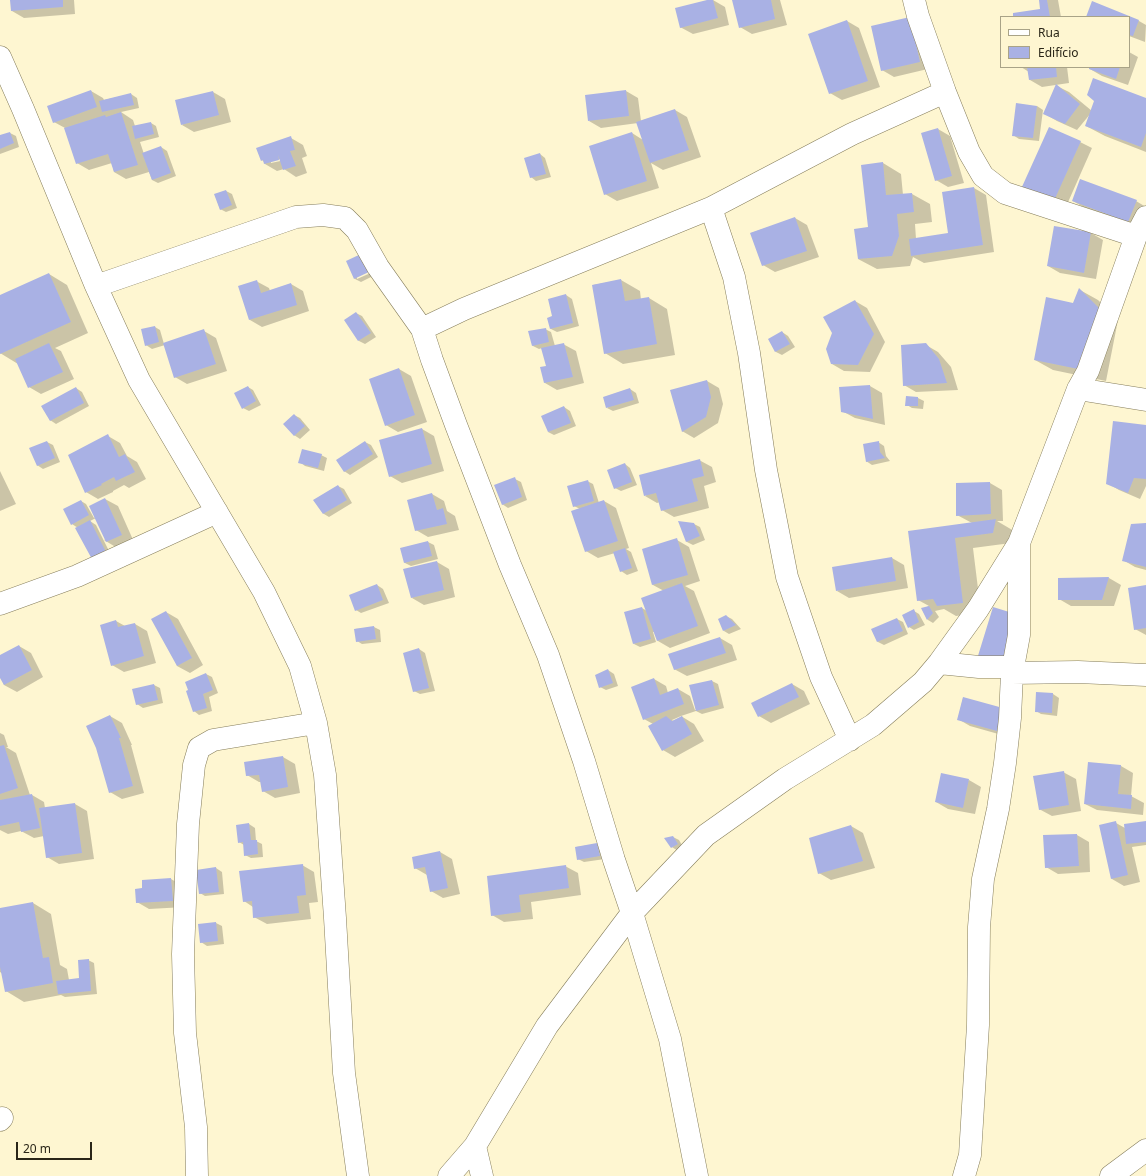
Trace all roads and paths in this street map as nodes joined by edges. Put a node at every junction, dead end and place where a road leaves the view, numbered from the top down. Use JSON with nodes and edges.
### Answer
{"nodes":[{"id":1,"x":914,"y":0,"type":"edge"},
{"id":2,"x":0,"y":57,"type":"edge"},
{"id":3,"x":944,"y":92,"type":"junction"},
{"id":4,"x":711,"y":208,"type":"junction"},
{"id":5,"x":1146,"y":217,"type":"edge"},
{"id":6,"x":1136,"y":236,"type":"junction"},
{"id":7,"x":96,"y":286,"type":"junction"},
{"id":8,"x":422,"y":329,"type":"junction"},
{"id":9,"x":1078,"y":389,"type":"junction"},
{"id":10,"x":1146,"y":400,"type":"edge"},
{"id":11,"x":217,"y":512,"type":"junction"},
{"id":12,"x":1019,"y":543,"type":"junction"},
{"id":13,"x":0,"y":604,"type":"edge"},
{"id":14,"x":939,"y":664,"type":"junction"},
{"id":15,"x":1012,"y":673,"type":"junction"},
{"id":16,"x":1146,"y":675,"type":"edge"},
{"id":17,"x":316,"y":723,"type":"junction"},
{"id":18,"x":850,"y":740,"type":"junction"},
{"id":19,"x":632,"y":912,"type":"junction"},
{"id":20,"x":475,"y":1146,"type":"junction"},
{"id":21,"x":1146,"y":1150,"type":"edge"},
{"id":22,"x":197,"y":1176,"type":"edge"},
{"id":23,"x":358,"y":1176,"type":"edge"},
{"id":24,"x":449,"y":1176,"type":"edge"},
{"id":25,"x":482,"y":1176,"type":"edge"},
{"id":26,"x":697,"y":1176,"type":"edge"},
{"id":27,"x":964,"y":1176,"type":"edge"},
{"id":28,"x":1111,"y":1176,"type":"edge"}],
"edges":[{"from":1,"to":3,"type":"street"},
{"from":2,"to":7,"type":"street"},
{"from":3,"to":4,"type":"street"},
{"from":3,"to":6,"type":"street"},
{"from":4,"to":8,"type":"street"},
{"from":4,"to":18,"type":"street"},
{"from":5,"to":6,"type":"street"},
{"from":6,"to":9,"type":"street"},
{"from":7,"to":8,"type":"street"},
{"from":7,"to":11,"type":"street"},
{"from":8,"to":19,"type":"street"},
{"from":9,"to":10,"type":"street"},
{"from":9,"to":12,"type":"street"},
{"from":11,"to":13,"type":"street"},
{"from":11,"to":17,"type":"street"},
{"from":12,"to":14,"type":"street"},
{"from":12,"to":15,"type":"street"},
{"from":14,"to":15,"type":"street"},
{"from":14,"to":18,"type":"street"},
{"from":15,"to":16,"type":"street"},
{"from":15,"to":27,"type":"street"},
{"from":17,"to":22,"type":"street"},
{"from":17,"to":23,"type":"street"},
{"from":18,"to":19,"type":"street"},
{"from":19,"to":20,"type":"street"},
{"from":19,"to":26,"type":"street"},
{"from":20,"to":24,"type":"street"},
{"from":20,"to":25,"type":"street"},
{"from":21,"to":28,"type":"street"}]}
